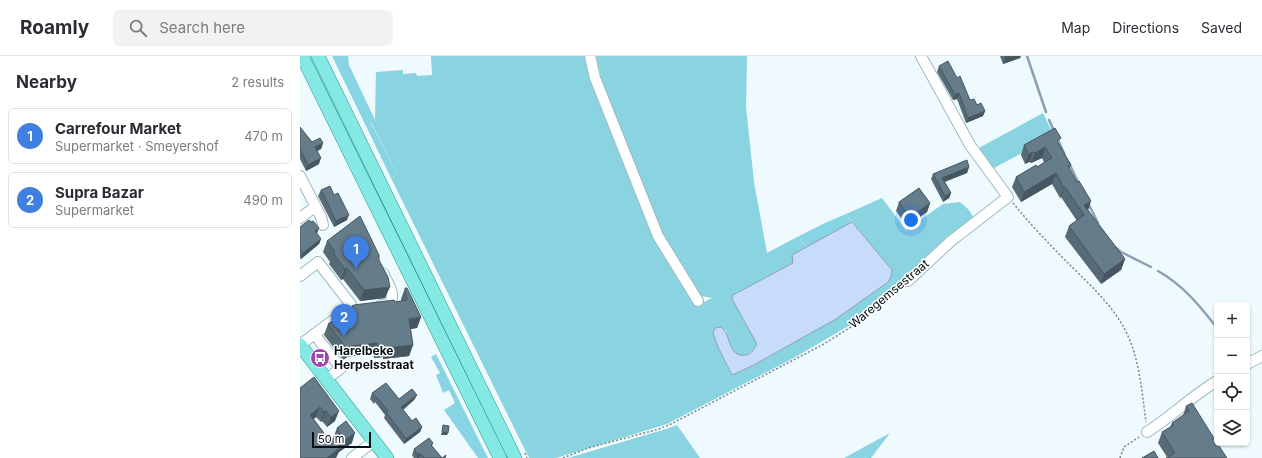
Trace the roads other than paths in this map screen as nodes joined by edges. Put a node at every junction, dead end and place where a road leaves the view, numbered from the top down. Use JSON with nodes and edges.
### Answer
{"nodes":[{"id":1,"x":302,"y":56,"type":"edge"},
{"id":2,"x":318,"y":56,"type":"edge"},
{"id":3,"x":590,"y":56,"type":"edge"},
{"id":4,"x":921,"y":56,"type":"edge"},
{"id":5,"x":300,"y":176,"type":"edge"},
{"id":6,"x":315,"y":207,"type":"junction"},
{"id":7,"x":300,"y":218,"type":"edge"},
{"id":8,"x":322,"y":225,"type":"dead end"},
{"id":9,"x":381,"y":269,"type":"edge"},
{"id":10,"x":300,"y":276,"type":"edge"},
{"id":11,"x":908,"y":280,"type":"road end"},
{"id":12,"x":698,"y":301,"type":"dead end"},
{"id":13,"x":348,"y":309,"type":"junction"},
{"id":14,"x":314,"y":334,"type":"junction"},
{"id":15,"x":300,"y":345,"type":"edge"},
{"id":16,"x":1262,"y":356,"type":"edge"},
{"id":17,"x":1250,"y":362,"type":"edge"},
{"id":18,"x":326,"y":379,"type":"junction"},
{"id":19,"x":1214,"y":383,"type":"edge"},
{"id":20,"x":1147,"y":432,"type":"road end"},
{"id":21,"x":374,"y":441,"type":"junction"},
{"id":22,"x":352,"y":458,"type":"edge"},
{"id":23,"x":387,"y":458,"type":"edge"},
{"id":24,"x":500,"y":458,"type":"edge"},
{"id":25,"x":515,"y":458,"type":"edge"}],
"edges":[{"from":1,"to":24,"type":"main road"},
{"from":2,"to":25,"type":"main road"},
{"from":3,"to":12,"type":"street"},
{"from":4,"to":11,"type":"street","name":"Waregemsestraat"},
{"from":5,"to":6,"type":"street"},
{"from":6,"to":7,"type":"street"},
{"from":6,"to":8,"type":"street"},
{"from":9,"to":13,"type":"street"},
{"from":10,"to":13,"type":"street"},
{"from":13,"to":14,"type":"street"},
{"from":14,"to":15,"type":"street"},
{"from":14,"to":18,"type":"street"},
{"from":15,"to":18,"type":"main road"},
{"from":16,"to":17,"type":"street"},
{"from":18,"to":21,"type":"main road"},
{"from":19,"to":20,"type":"street"},
{"from":21,"to":22,"type":"street"},
{"from":21,"to":23,"type":"main road"}]}
